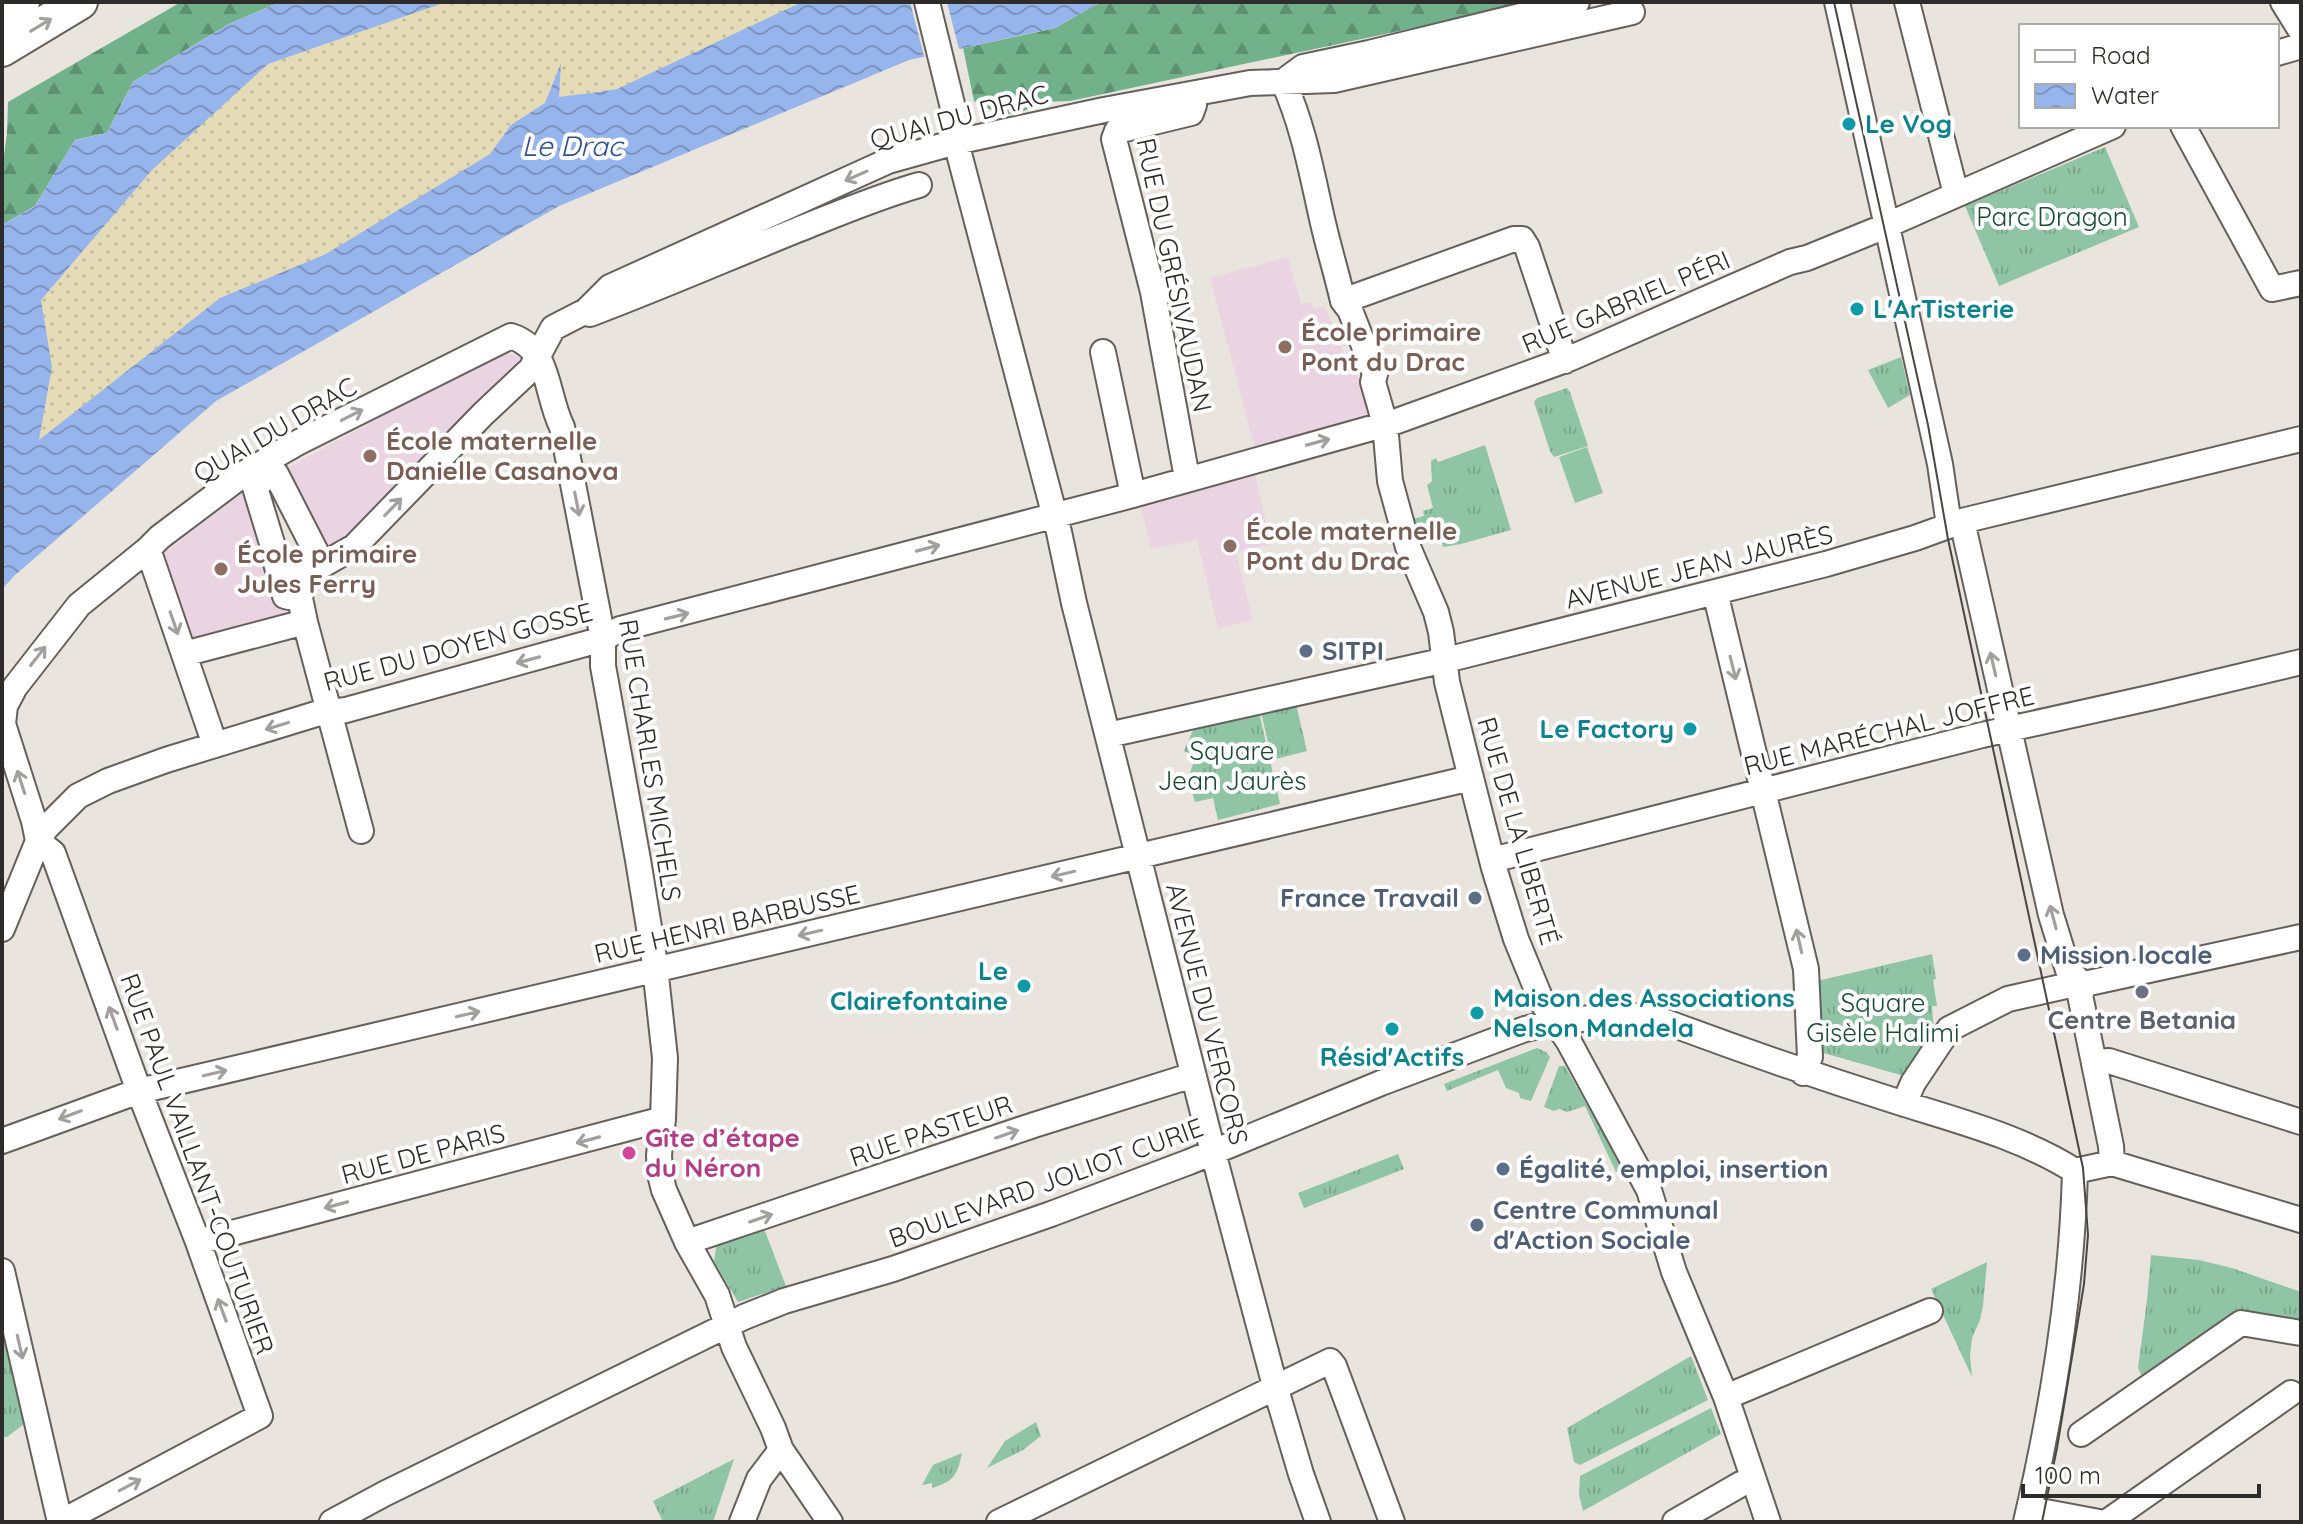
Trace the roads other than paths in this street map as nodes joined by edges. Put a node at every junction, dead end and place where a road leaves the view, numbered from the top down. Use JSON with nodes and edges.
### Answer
{"nodes":[{"id":1,"x":22,"y":2,"type":"edge"},
{"id":2,"x":80,"y":2,"type":"edge"},
{"id":3,"x":927,"y":2,"type":"edge"},
{"id":4,"x":1577,"y":2,"type":"edge"},
{"id":5,"x":1837,"y":2,"type":"edge"},
{"id":6,"x":1907,"y":2,"type":"edge"},
{"id":7,"x":2283,"y":2,"type":"edge"},
{"id":8,"x":1632,"y":12,"type":"dead end"},
{"id":9,"x":2,"y":15,"type":"edge"},
{"id":10,"x":2301,"y":31,"type":"edge"},
{"id":11,"x":2301,"y":46,"type":"edge"},
{"id":12,"x":2,"y":49,"type":"edge"},
{"id":13,"x":2279,"y":52,"type":"edge"},
{"id":14,"x":1283,"y":81,"type":"junction"},
{"id":15,"x":1191,"y":94,"type":"junction"},
{"id":16,"x":2108,"y":128,"type":"edge"},
{"id":17,"x":2184,"y":128,"type":"edge"},
{"id":18,"x":956,"y":142,"type":"junction"},
{"id":19,"x":919,"y":185,"type":"dead end"},
{"id":20,"x":1956,"y":194,"type":"junction"},
{"id":21,"x":1886,"y":225,"type":"junction"},
{"id":22,"x":2301,"y":283,"type":"edge"},
{"id":23,"x":1343,"y":301,"type":"junction"},
{"id":24,"x":586,"y":311,"type":"junction"},
{"id":25,"x":1103,"y":352,"type":"dead end"},
{"id":26,"x":538,"y":355,"type":"junction"},
{"id":27,"x":1565,"y":361,"type":"junction"},
{"id":28,"x":1385,"y":424,"type":"junction"},
{"id":29,"x":2301,"y":439,"type":"edge"},
{"id":30,"x":1187,"y":478,"type":"junction"},
{"id":31,"x":1133,"y":495,"type":"junction"},
{"id":32,"x":1054,"y":516,"type":"junction"},
{"id":33,"x":1956,"y":523,"type":"junction"},
{"id":34,"x":148,"y":549,"type":"junction"},
{"id":35,"x":1715,"y":592,"type":"junction"},
{"id":36,"x":302,"y":610,"type":"junction"},
{"id":37,"x":603,"y":639,"type":"junction"},
{"id":38,"x":184,"y":654,"type":"junction"},
{"id":39,"x":1446,"y":660,"type":"junction"},
{"id":40,"x":2301,"y":662,"type":"edge"},
{"id":41,"x":329,"y":712,"type":"junction"},
{"id":42,"x":3,"y":724,"type":"edge"},
{"id":43,"x":2008,"y":729,"type":"junction"},
{"id":44,"x":1108,"y":735,"type":"junction"},
{"id":45,"x":215,"y":745,"type":"junction"},
{"id":46,"x":1471,"y":778,"type":"junction"},
{"id":47,"x":1764,"y":790,"type":"junction"},
{"id":48,"x":361,"y":831,"type":"dead end"},
{"id":49,"x":38,"y":841,"type":"junction"},
{"id":50,"x":1139,"y":856,"type":"junction"},
{"id":51,"x":1492,"y":860,"type":"junction"},
{"id":52,"x":2,"y":929,"type":"edge"},
{"id":53,"x":2301,"y":937,"type":"edge"},
{"id":54,"x":655,"y":970,"type":"junction"},
{"id":55,"x":2081,"y":985,"type":"junction"},
{"id":56,"x":1555,"y":1022,"type":"junction"},
{"id":57,"x":2094,"y":1063,"type":"junction"},
{"id":58,"x":1803,"y":1073,"type":"junction"},
{"id":59,"x":1193,"y":1075,"type":"junction"},
{"id":60,"x":139,"y":1091,"type":"junction"},
{"id":61,"x":1904,"y":1104,"type":"junction"},
{"id":62,"x":663,"y":1119,"type":"junction"},
{"id":63,"x":2301,"y":1122,"type":"edge"},
{"id":64,"x":2,"y":1141,"type":"edge"},
{"id":65,"x":1213,"y":1152,"type":"junction"},
{"id":66,"x":2112,"y":1163,"type":"junction"},
{"id":67,"x":2075,"y":1171,"type":"junction"},
{"id":68,"x":2301,"y":1220,"type":"edge"},
{"id":69,"x":198,"y":1242,"type":"junction"},
{"id":70,"x":687,"y":1242,"type":"junction"},
{"id":71,"x":2,"y":1271,"type":"edge"},
{"id":72,"x":1930,"y":1311,"type":"dead end"},
{"id":73,"x":726,"y":1326,"type":"junction"},
{"id":74,"x":2301,"y":1333,"type":"edge"},
{"id":75,"x":1275,"y":1386,"type":"junction"},
{"id":76,"x":2291,"y":1393,"type":"dead end"},
{"id":77,"x":1726,"y":1397,"type":"junction"},
{"id":78,"x":2081,"y":1434,"type":"dead end"},
{"id":79,"x":781,"y":1450,"type":"junction"},
{"id":80,"x":1754,"y":1480,"type":"junction"},
{"id":81,"x":2028,"y":1516,"type":"edge"},
{"id":82,"x":61,"y":1522,"type":"edge"},
{"id":83,"x":332,"y":1522,"type":"edge"},
{"id":84,"x":742,"y":1522,"type":"edge"},
{"id":85,"x":830,"y":1522,"type":"edge"},
{"id":86,"x":999,"y":1522,"type":"edge"},
{"id":87,"x":1318,"y":1522,"type":"edge"},
{"id":88,"x":1392,"y":1522,"type":"edge"},
{"id":89,"x":1675,"y":1522,"type":"edge"},
{"id":90,"x":1768,"y":1522,"type":"edge"},
{"id":91,"x":2099,"y":1522,"type":"edge"},
{"id":92,"x":2107,"y":1522,"type":"edge"}],
"edges":[{"from":1,"to":9,"type":"highway"},
{"from":12,"to":2,"type":"highway","one_way":true},
{"from":3,"to":18,"type":"street","name":"AVENUE DU VERCORS"},
{"from":4,"to":14,"type":"street","name":"QUAI DU DRAC"},
{"from":5,"to":21,"type":"street"},
{"from":6,"to":20,"type":"street"},
{"from":7,"to":10,"type":"street"},
{"from":8,"to":14,"type":"street","name":"QUAI DU DRAC"},
{"from":11,"to":13,"type":"street"},
{"from":14,"to":15,"type":"street","name":"QUAI DU DRAC"},
{"from":14,"to":23,"type":"street","name":"RUE DE LA LIBERTÉ"},
{"from":15,"to":18,"type":"street","name":"QUAI DU DRAC"},
{"from":15,"to":30,"type":"street","name":"RUE DU GRÉSIVAUDAN"},
{"from":16,"to":20,"type":"street","name":"RUE GABRIEL PÉRI"},
{"from":17,"to":22,"type":"street"},
{"from":18,"to":24,"type":"street","name":"QUAI DU DRAC","one_way":true},
{"from":18,"to":32,"type":"street","name":"AVENUE DU VERCORS"},
{"from":19,"to":24,"type":"street","name":"QUAI DU DRAC"},
{"from":20,"to":21,"type":"street","name":"RUE GABRIEL PÉRI"},
{"from":21,"to":27,"type":"street","name":"RUE GABRIEL PÉRI"},
{"from":21,"to":33,"type":"street"},
{"from":23,"to":27,"type":"street"},
{"from":23,"to":28,"type":"street","name":"RUE DE LA LIBERTÉ"},
{"from":24,"to":26,"type":"street","name":"QUAI DU DRAC"},
{"from":25,"to":31,"type":"street"},
{"from":34,"to":26,"type":"street","name":"QUAI DU DRAC","one_way":true},
{"from":36,"to":26,"type":"street","one_way":true},
{"from":26,"to":37,"type":"street","name":"RUE CHARLES MICHELS","one_way":true},
{"from":27,"to":28,"type":"street","name":"RUE GABRIEL PÉRI"},
{"from":30,"to":28,"type":"street","name":"RUE GABRIEL PÉRI","one_way":true},
{"from":28,"to":39,"type":"street","name":"RUE DE LA LIBERTÉ"},
{"from":29,"to":33,"type":"street","name":"AVENUE JEAN JAURÈS"},
{"from":30,"to":31,"type":"street","name":"RUE GABRIEL PÉRI"},
{"from":31,"to":32,"type":"street","name":"RUE GABRIEL PÉRI"},
{"from":37,"to":32,"type":"street","name":"RUE DU DOYEN GOSSE","one_way":true},
{"from":32,"to":44,"type":"street","name":"AVENUE DU VERCORS"},
{"from":33,"to":35,"type":"street","name":"AVENUE JEAN JAURÈS"},
{"from":43,"to":33,"type":"street","one_way":true},
{"from":34,"to":38,"type":"street","one_way":true},
{"from":42,"to":34,"type":"street","name":"QUAI DU DRAC","one_way":true},
{"from":35,"to":39,"type":"street","name":"AVENUE JEAN JAURÈS"},
{"from":35,"to":47,"type":"street","one_way":true},
{"from":36,"to":38,"type":"street"},
{"from":36,"to":41,"type":"street"},
{"from":37,"to":41,"type":"street","name":"RUE DU DOYEN GOSSE","one_way":true},
{"from":37,"to":54,"type":"street","name":"RUE CHARLES MICHELS"},
{"from":38,"to":45,"type":"street"},
{"from":39,"to":44,"type":"street","name":"AVENUE JEAN JAURÈS"},
{"from":39,"to":46,"type":"street","name":"RUE DE LA LIBERTÉ"},
{"from":40,"to":43,"type":"street","name":"RUE MARÉCHAL JOFFRE"},
{"from":41,"to":45,"type":"street","name":"RUE DU DOYEN GOSSE","one_way":true},
{"from":41,"to":48,"type":"street"},
{"from":49,"to":42,"type":"street","name":"RUE PAUL VAILLANT-COUTURIER","one_way":true},
{"from":43,"to":47,"type":"street","name":"RUE MARÉCHAL JOFFRE"},
{"from":55,"to":43,"type":"street","one_way":true},
{"from":44,"to":50,"type":"street","name":"AVENUE DU VERCORS"},
{"from":45,"to":49,"type":"street","name":"RUE DU DOYEN GOSSE"},
{"from":46,"to":50,"type":"street","name":"RUE HENRI BARBUSSE"},
{"from":46,"to":51,"type":"street","name":"RUE DE LA LIBERTÉ"},
{"from":47,"to":51,"type":"street","name":"RUE MARÉCHAL JOFFRE"},
{"from":58,"to":47,"type":"street","one_way":true},
{"from":49,"to":52,"type":"street","name":"RUE DU DOYEN GOSSE"},
{"from":60,"to":49,"type":"street","name":"RUE PAUL VAILLANT-COUTURIER","one_way":true},
{"from":50,"to":54,"type":"street","name":"RUE HENRI BARBUSSE","one_way":true},
{"from":50,"to":59,"type":"street","name":"AVENUE DU VERCORS"},
{"from":51,"to":56,"type":"street","name":"RUE DE LA LIBERTÉ"},
{"from":53,"to":55,"type":"street"},
{"from":60,"to":54,"type":"street","name":"RUE HENRI BARBUSSE","one_way":true},
{"from":54,"to":62,"type":"street","name":"RUE CHARLES MICHELS"},
{"from":55,"to":57,"type":"street"},
{"from":55,"to":61,"type":"street"},
{"from":56,"to":58,"type":"street","name":"BOULEVARD JOLIOT CURIE"},
{"from":56,"to":65,"type":"street","name":"BOULEVARD JOLIOT CURIE"},
{"from":56,"to":77,"type":"street","name":"RUE DE LA LIBERTÉ"},
{"from":57,"to":63,"type":"street"},
{"from":57,"to":66,"type":"street"},
{"from":58,"to":61,"type":"street","name":"BOULEVARD JOLIOT CURIE"},
{"from":59,"to":65,"type":"street","name":"AVENUE DU VERCORS"},
{"from":70,"to":59,"type":"street","name":"RUE PASTEUR","one_way":true},
{"from":60,"to":64,"type":"street","name":"RUE HENRI BARBUSSE","one_way":true},
{"from":60,"to":69,"type":"street","name":"RUE PAUL VAILLANT-COUTURIER"},
{"from":61,"to":67,"type":"street","name":"BOULEVARD JOLIOT CURIE"},
{"from":62,"to":69,"type":"street","name":"RUE DE PARIS","one_way":true},
{"from":62,"to":70,"type":"street","name":"RUE CHARLES MICHELS"},
{"from":65,"to":73,"type":"street","name":"BOULEVARD JOLIOT CURIE"},
{"from":65,"to":75,"type":"street","name":"AVENUE DU VERCORS"},
{"from":66,"to":67,"type":"street"},
{"from":66,"to":68,"type":"street"},
{"from":67,"to":81,"type":"street"},
{"from":82,"to":69,"type":"street","name":"RUE PAUL VAILLANT-COUTURIER","one_way":true},
{"from":70,"to":73,"type":"street","name":"RUE CHARLES MICHELS"},
{"from":71,"to":82,"type":"street","one_way":true},
{"from":72,"to":77,"type":"street"},
{"from":73,"to":79,"type":"street","name":"RUE CHARLES MICHELS"},
{"from":73,"to":83,"type":"street","name":"BOULEVARD JOLIOT CURIE"},
{"from":74,"to":78,"type":"street"},
{"from":75,"to":86,"type":"street"},
{"from":75,"to":87,"type":"street","name":"AVENUE DU VERCORS"},
{"from":75,"to":88,"type":"street"},
{"from":76,"to":92,"type":"street"},
{"from":77,"to":80,"type":"street","name":"RUE DE LA LIBERTÉ"},
{"from":79,"to":84,"type":"street"},
{"from":79,"to":85,"type":"street","name":"RUE CHARLES MICHELS"},
{"from":80,"to":89,"type":"street"},
{"from":80,"to":90,"type":"street","name":"RUE DE LA LIBERTÉ"},
{"from":81,"to":91,"type":"street"}]}
